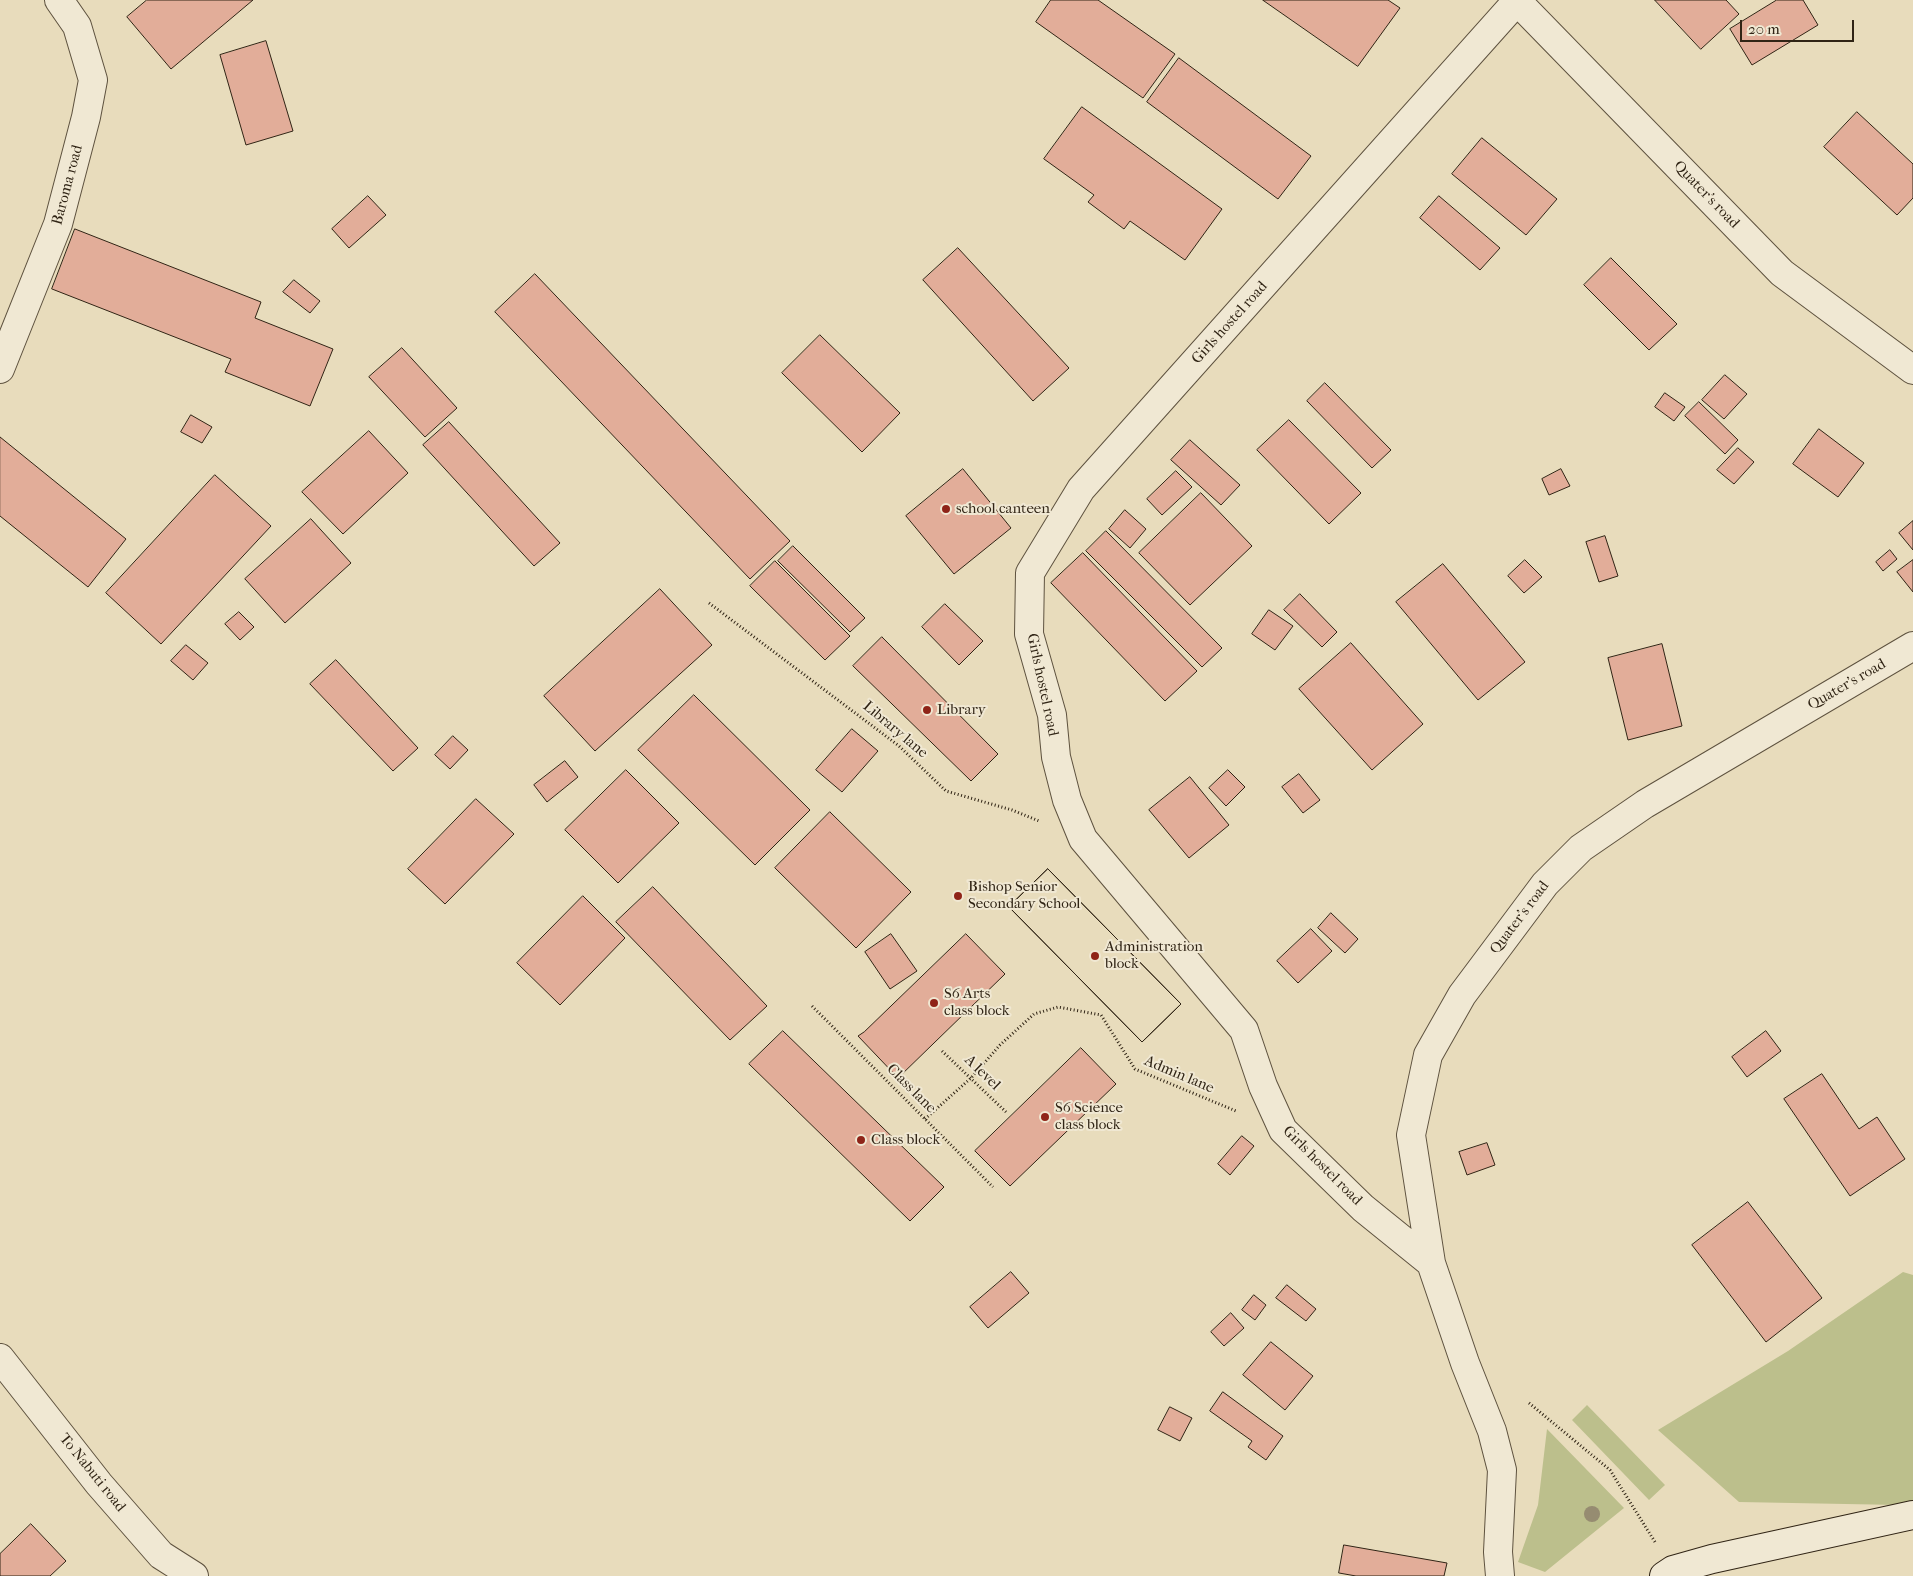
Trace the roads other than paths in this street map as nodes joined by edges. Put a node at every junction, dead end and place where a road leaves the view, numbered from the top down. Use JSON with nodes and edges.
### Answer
{"nodes":[{"id":1,"x":59,"y":0,"type":"edge"},
{"id":2,"x":1517,"y":0,"type":"edge"},
{"id":3,"x":0,"y":369,"type":"edge"},
{"id":4,"x":1913,"y":370,"type":"edge"},
{"id":5,"x":1913,"y":646,"type":"edge"},
{"id":6,"x":1430,"y":1263,"type":"junction"},
{"id":7,"x":0,"y":1358,"type":"edge"},
{"id":8,"x":1913,"y":1514,"type":"edge"},
{"id":9,"x":1672,"y":1574,"type":"edge"},
{"id":10,"x":194,"y":1576,"type":"edge"},
{"id":11,"x":1500,"y":1576,"type":"edge"}],
"edges":[{"from":1,"to":3,"type":"street","name":"Baroma road"},
{"from":2,"to":4,"type":"street","name":"Quater's road"},
{"from":2,"to":6,"type":"street","name":"Girls hostel road"},
{"from":5,"to":6,"type":"street","name":"Quater's road"},
{"from":6,"to":11,"type":"street","name":"Quater's road"},
{"from":7,"to":10,"type":"street","name":"To Nabuti road"},
{"from":8,"to":9,"type":"street"}]}
